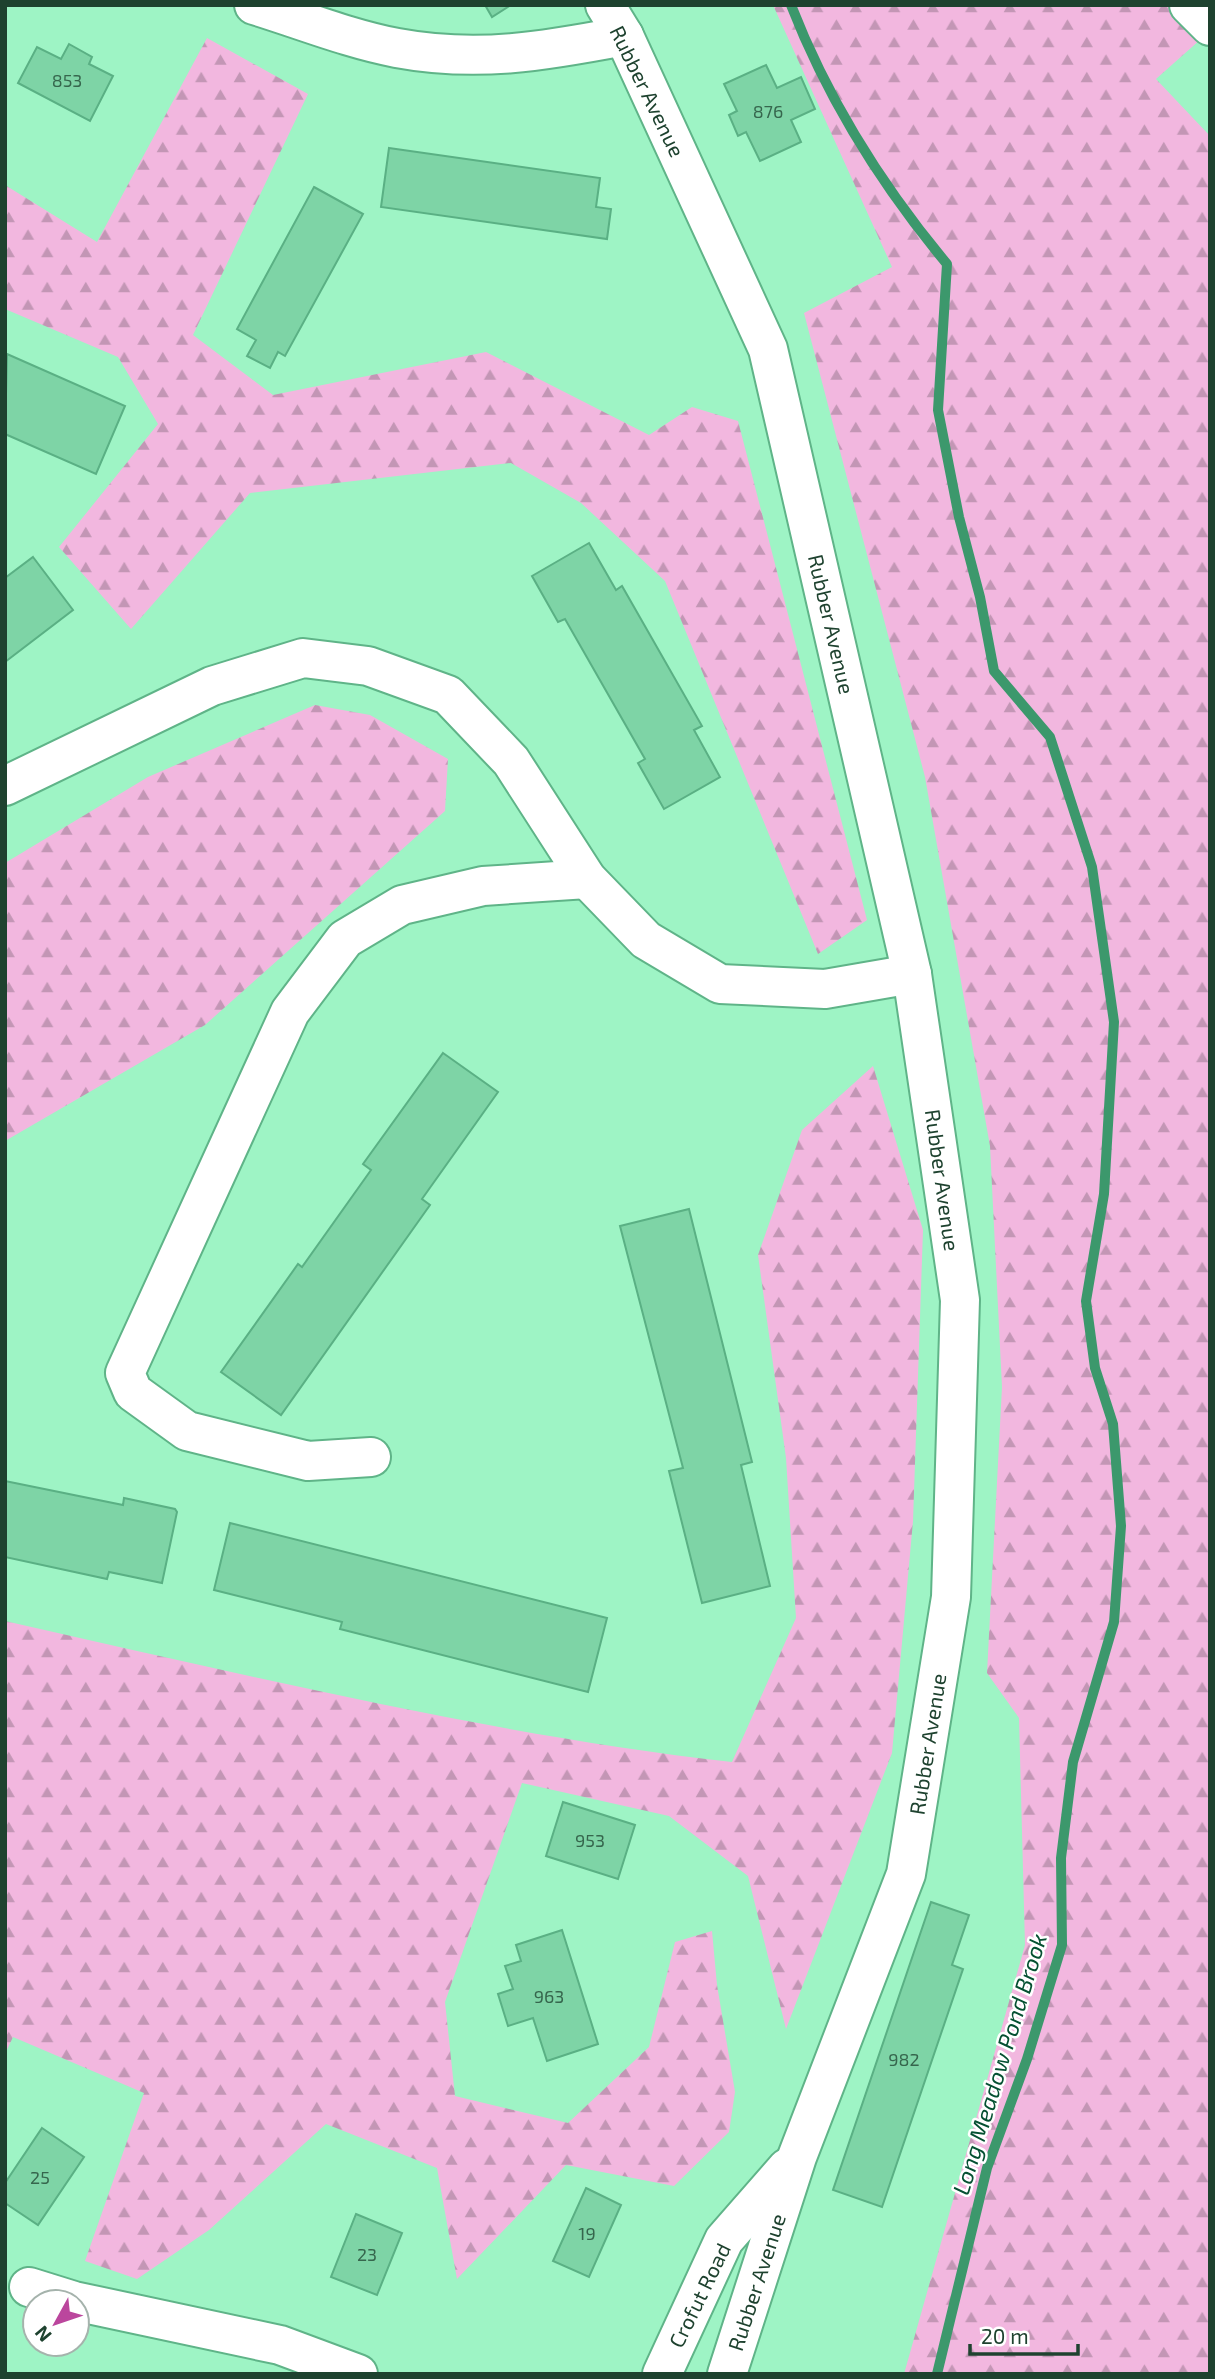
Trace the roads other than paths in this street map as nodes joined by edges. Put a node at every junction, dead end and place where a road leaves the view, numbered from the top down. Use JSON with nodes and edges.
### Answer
{"nodes":[{"id":1,"x":254,"y":5,"type":"edge"},
{"id":2,"x":1189,"y":5,"type":"edge"},
{"id":3,"x":293,"y":11,"type":"edge"},
{"id":4,"x":615,"y":21,"type":"edge"},
{"id":5,"x":1210,"y":26,"type":"edge"},
{"id":6,"x":5,"y":786,"type":"edge"},
{"id":7,"x":587,"y":879,"type":"junction"},
{"id":8,"x":912,"y":974,"type":"junction"},
{"id":9,"x":371,"y":1457,"type":"dead end"},
{"id":10,"x":797,"y":2157,"type":"junction"},
{"id":11,"x":29,"y":2287,"type":"dead end"},
{"id":12,"x":358,"y":2374,"type":"edge"},
{"id":13,"x":662,"y":2374,"type":"edge"},
{"id":14,"x":727,"y":2374,"type":"edge"}],
"edges":[{"from":1,"to":3,"type":"street"},
{"from":2,"to":5,"type":"street"},
{"from":3,"to":4,"type":"street"},
{"from":4,"to":8,"type":"street","name":"Rubber Avenue"},
{"from":6,"to":7,"type":"street"},
{"from":7,"to":8,"type":"street"},
{"from":7,"to":9,"type":"street"},
{"from":8,"to":10,"type":"street","name":"Rubber Avenue"},
{"from":10,"to":13,"type":"street","name":"Crofut Road"},
{"from":10,"to":14,"type":"street","name":"Rubber Avenue"},
{"from":11,"to":12,"type":"street"}]}
